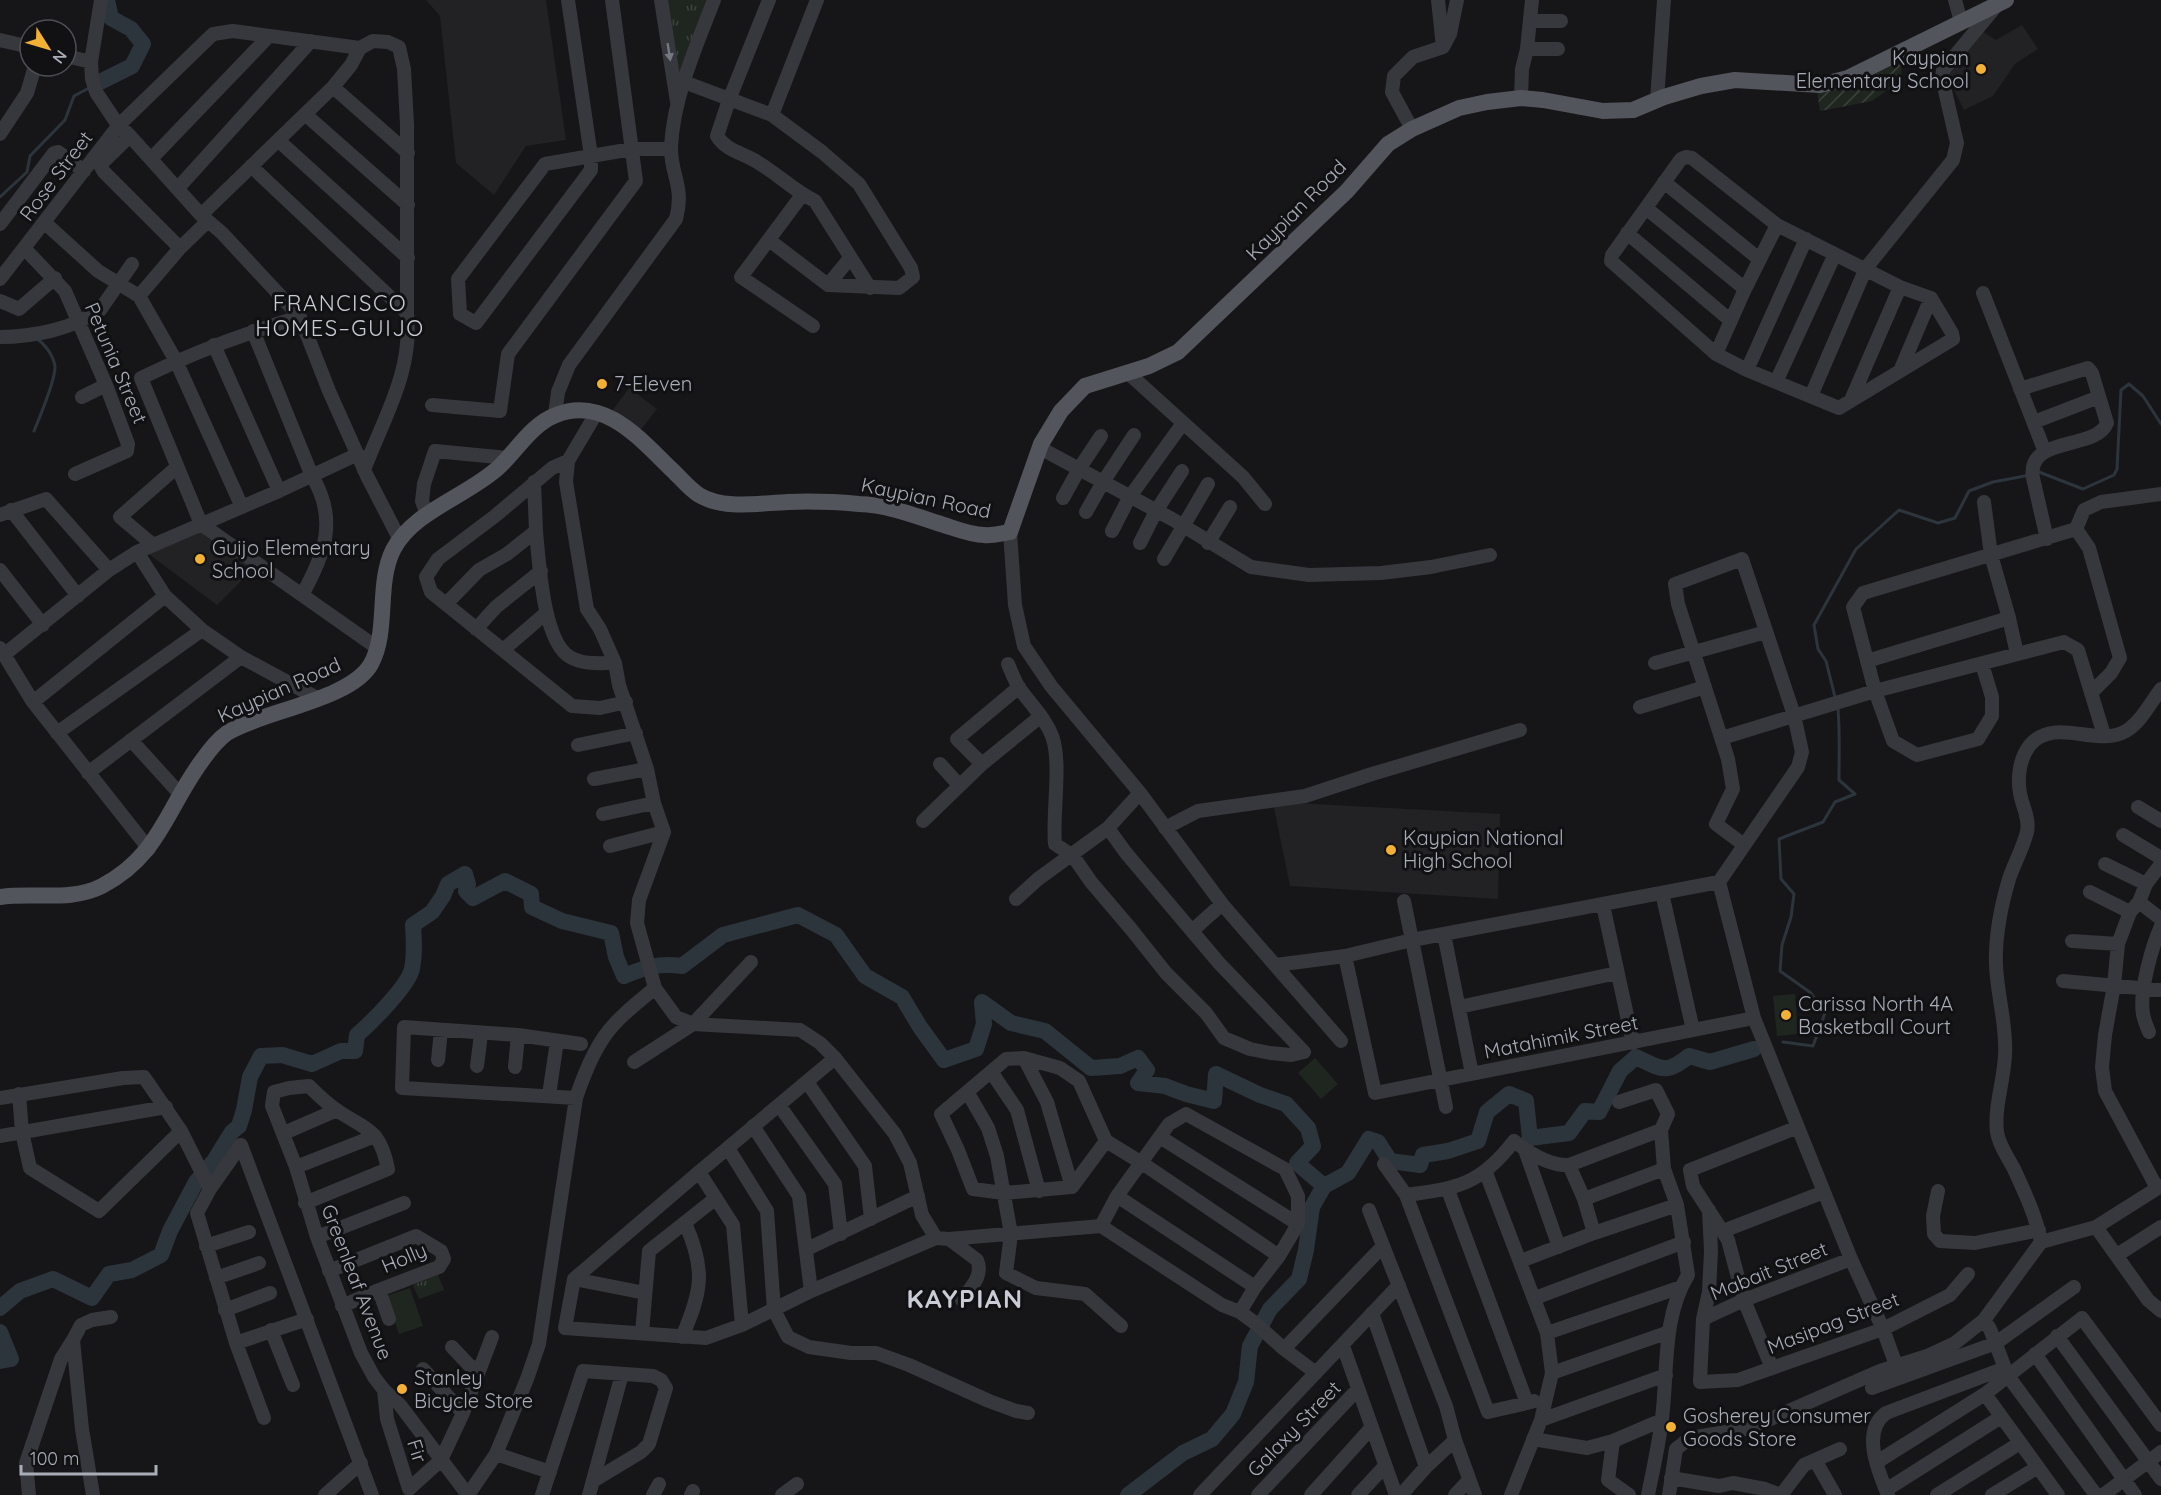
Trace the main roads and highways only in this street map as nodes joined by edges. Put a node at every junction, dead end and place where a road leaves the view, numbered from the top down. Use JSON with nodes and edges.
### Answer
{"nodes":[{"id":1,"x":2002,"y":2,"type":"edge"},
{"id":2,"x":0,"y":897,"type":"edge"}],
"edges":[{"from":1,"to":2,"type":"main road","name":"Kaypian Road"}]}
